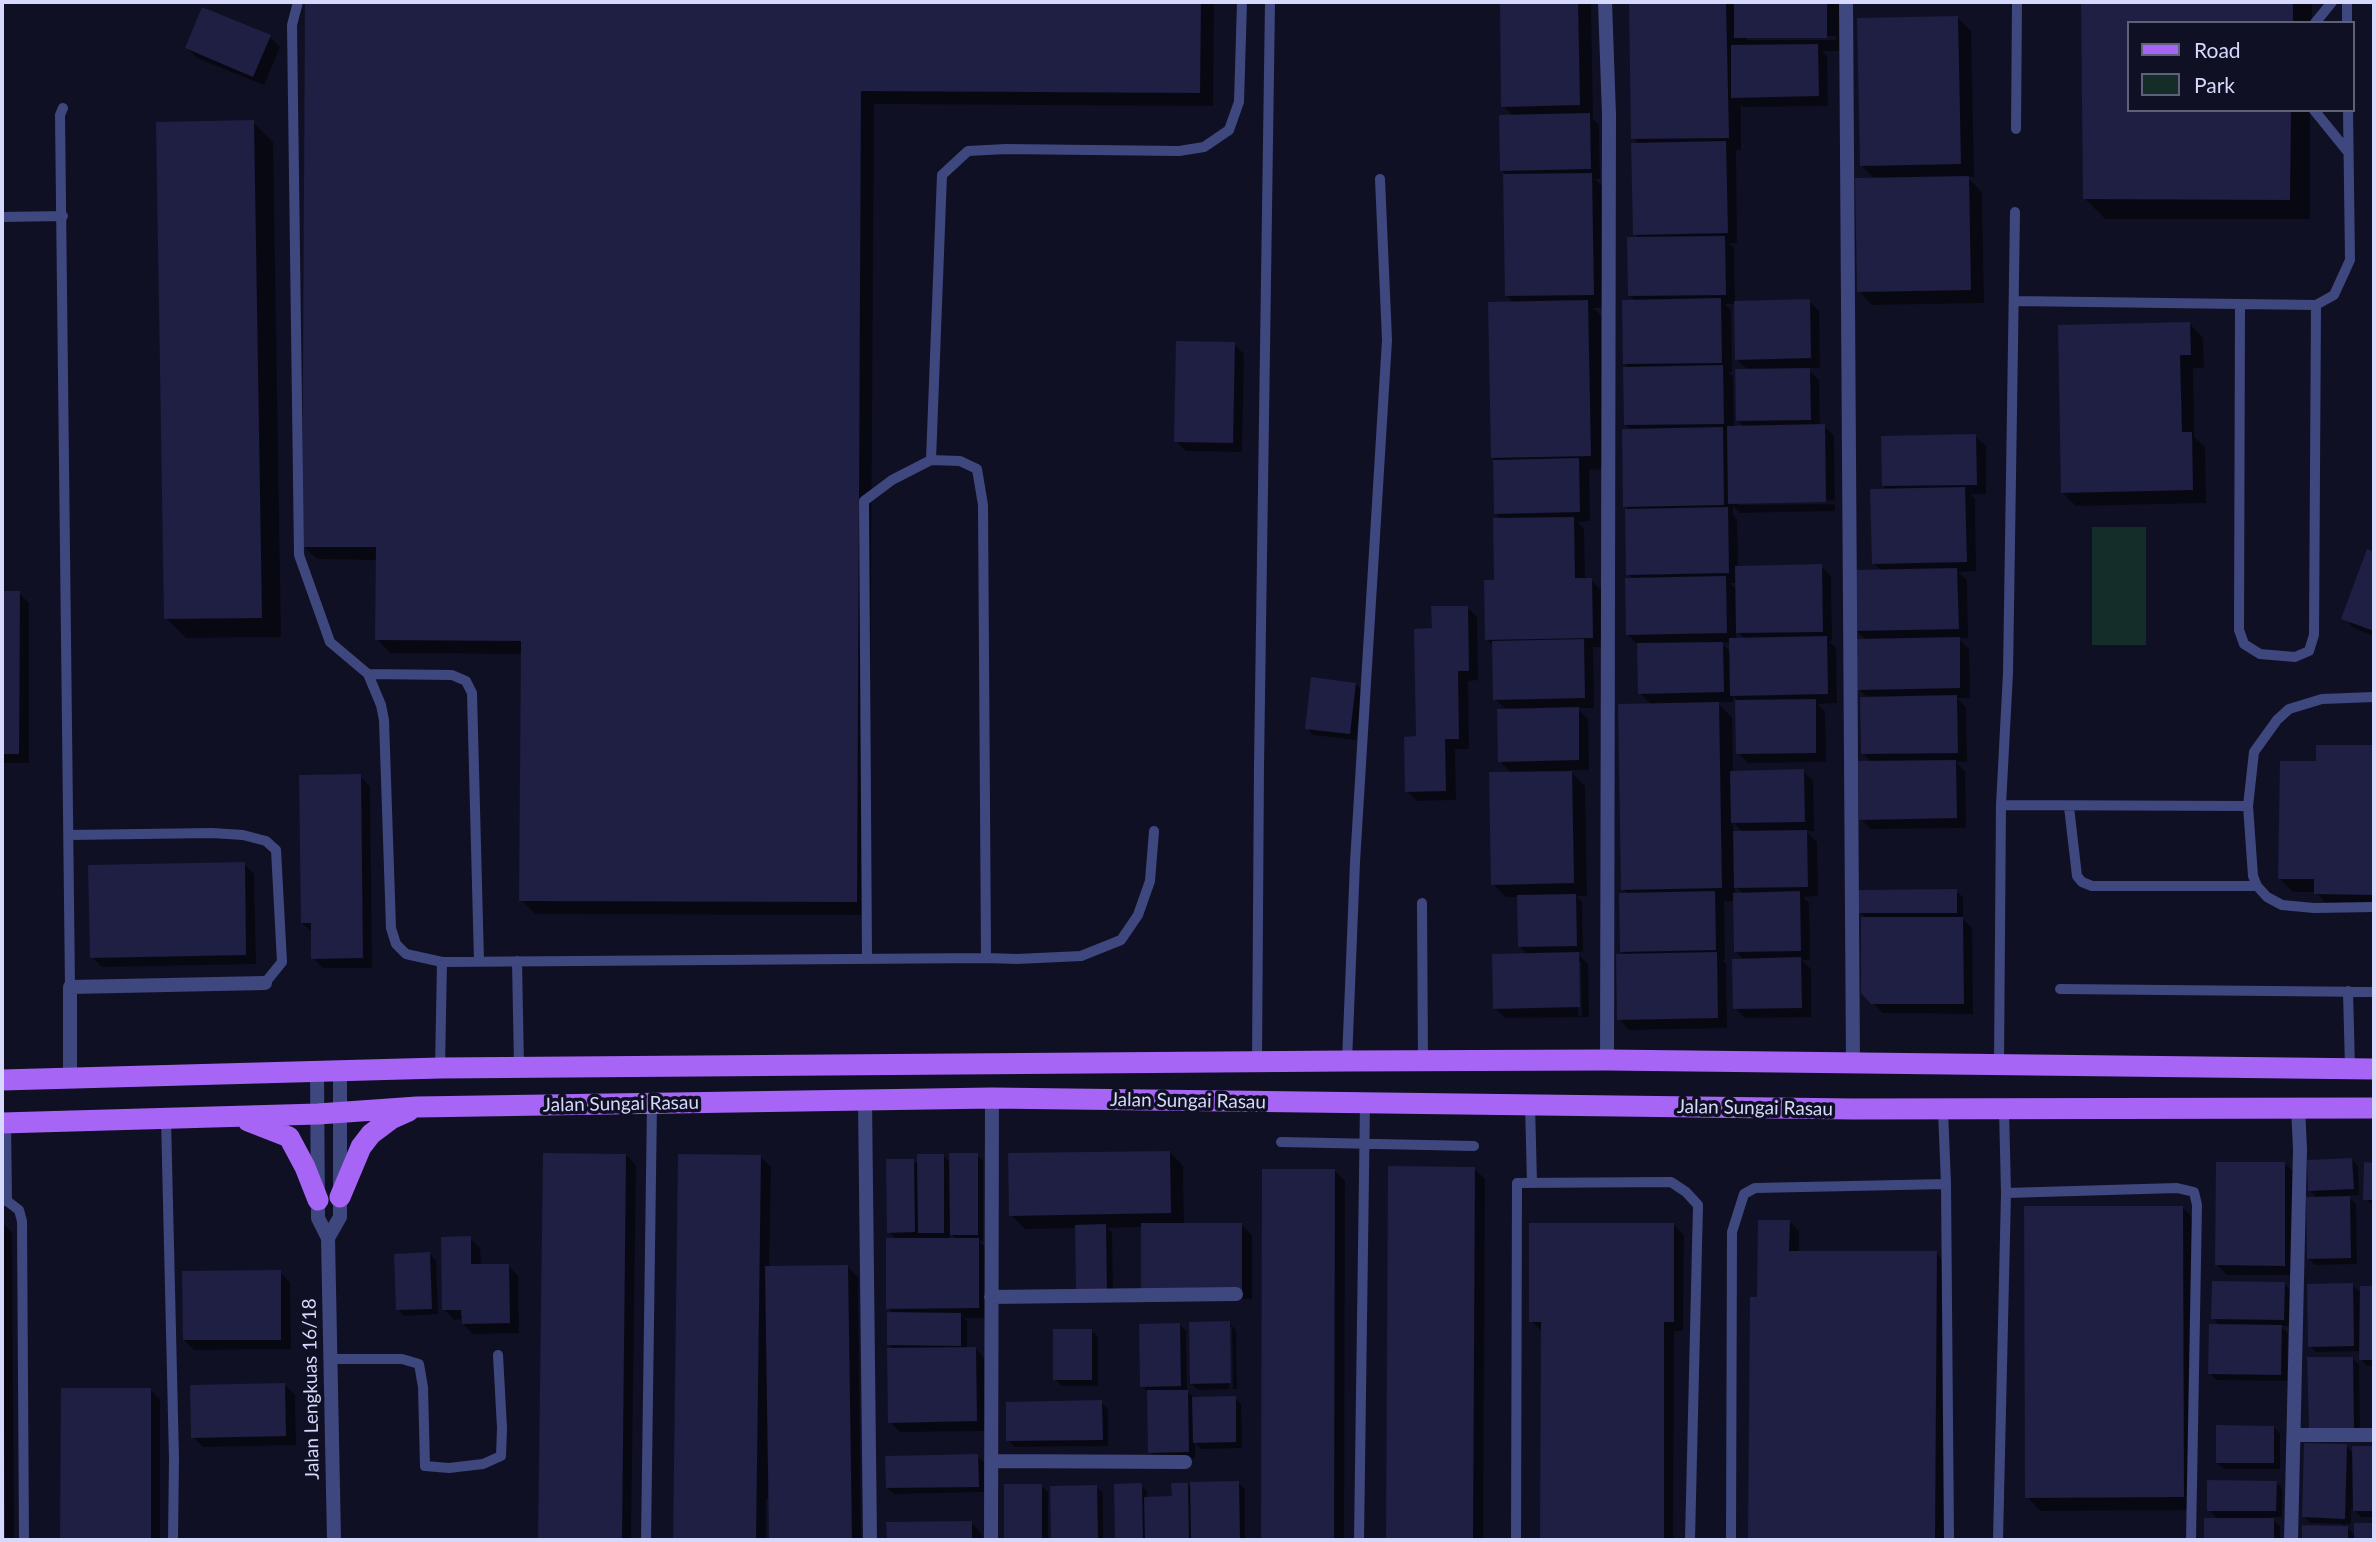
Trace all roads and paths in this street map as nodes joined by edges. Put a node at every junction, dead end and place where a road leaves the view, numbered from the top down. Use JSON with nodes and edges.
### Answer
{"nodes":[{"id":1,"x":298,"y":2,"type":"edge"},
{"id":2,"x":1242,"y":2,"type":"edge"},
{"id":3,"x":1270,"y":2,"type":"edge"},
{"id":4,"x":1605,"y":2,"type":"edge"},
{"id":5,"x":1846,"y":2,"type":"edge"},
{"id":6,"x":2017,"y":2,"type":"edge"},
{"id":7,"x":2332,"y":2,"type":"edge"},
{"id":8,"x":2347,"y":2,"type":"edge"},
{"id":9,"x":2317,"y":21,"type":"edge"},
{"id":10,"x":2347,"y":21,"type":"edge"},
{"id":11,"x":63,"y":108,"type":"dead end"},
{"id":12,"x":2316,"y":112,"type":"edge"},
{"id":13,"x":2348,"y":112,"type":"edge"},
{"id":14,"x":2016,"y":129,"type":"dead end"},
{"id":15,"x":2348,"y":152,"type":"junction"},
{"id":16,"x":1380,"y":179,"type":"dead end"},
{"id":17,"x":2015,"y":212,"type":"dead end"},
{"id":18,"x":63,"y":216,"type":"junction"},
{"id":19,"x":2,"y":217,"type":"edge"},
{"id":20,"x":2015,"y":301,"type":"junction"},
{"id":21,"x":2240,"y":304,"type":"junction"},
{"id":22,"x":2316,"y":305,"type":"junction"},
{"id":23,"x":931,"y":460,"type":"junction"},
{"id":24,"x":368,"y":674,"type":"junction"},
{"id":25,"x":2374,"y":696,"type":"edge"},
{"id":26,"x":2001,"y":805,"type":"junction"},
{"id":27,"x":2248,"y":806,"type":"junction"},
{"id":28,"x":2069,"y":807,"type":"junction"},
{"id":29,"x":1154,"y":831,"type":"dead end"},
{"id":30,"x":69,"y":835,"type":"junction"},
{"id":31,"x":2257,"y":886,"type":"junction"},
{"id":32,"x":1422,"y":903,"type":"dead end"},
{"id":33,"x":2374,"y":907,"type":"edge"},
{"id":34,"x":867,"y":958,"type":"junction"},
{"id":35,"x":986,"y":958,"type":"junction"},
{"id":36,"x":479,"y":961,"type":"junction"},
{"id":37,"x":517,"y":961,"type":"junction"},
{"id":38,"x":442,"y":962,"type":"junction"},
{"id":39,"x":265,"y":983,"type":"joint"},
{"id":40,"x":70,"y":987,"type":"junction"},
{"id":41,"x":2060,"y":989,"type":"dead end"},
{"id":42,"x":2348,"y":991,"type":"junction"},
{"id":43,"x":2374,"y":992,"type":"edge"},
{"id":44,"x":1607,"y":1060,"type":"junction"},
{"id":45,"x":1347,"y":1061,"type":"junction"},
{"id":46,"x":1423,"y":1061,"type":"junction"},
{"id":47,"x":1257,"y":1062,"type":"junction"},
{"id":48,"x":1853,"y":1062,"type":"junction"},
{"id":49,"x":1998,"y":1063,"type":"junction"},
{"id":50,"x":519,"y":1067,"type":"junction"},
{"id":51,"x":440,"y":1068,"type":"junction"},
{"id":52,"x":2350,"y":1069,"type":"junction"},
{"id":53,"x":2374,"y":1069,"type":"edge"},
{"id":54,"x":340,"y":1071,"type":"junction"},
{"id":55,"x":317,"y":1072,"type":"junction"},
{"id":56,"x":70,"y":1079,"type":"junction"},
{"id":57,"x":2,"y":1080,"type":"edge"},
{"id":58,"x":992,"y":1098,"type":"junction"},
{"id":59,"x":865,"y":1099,"type":"junction"},
{"id":60,"x":1365,"y":1102,"type":"junction"},
{"id":61,"x":652,"y":1103,"type":"junction"},
{"id":62,"x":1530,"y":1104,"type":"junction"},
{"id":63,"x":417,"y":1107,"type":"junction"},
{"id":64,"x":2298,"y":1107,"type":"junction"},
{"id":65,"x":2374,"y":1108,"type":"edge"},
{"id":66,"x":2004,"y":1109,"type":"junction"},
{"id":67,"x":1943,"y":1110,"type":"junction"},
{"id":68,"x":340,"y":1113,"type":"junction"},
{"id":69,"x":318,"y":1114,"type":"junction"},
{"id":70,"x":206,"y":1117,"type":"junction"},
{"id":71,"x":166,"y":1118,"type":"junction"},
{"id":72,"x":4,"y":1123,"type":"edge"},
{"id":73,"x":1281,"y":1142,"type":"dead end"},
{"id":74,"x":1363,"y":1142,"type":"junction"},
{"id":75,"x":1474,"y":1146,"type":"dead end"},
{"id":76,"x":1532,"y":1183,"type":"junction"},
{"id":77,"x":1946,"y":1184,"type":"junction"},
{"id":78,"x":2006,"y":1193,"type":"junction"},
{"id":79,"x":340,"y":1197,"type":"junction"},
{"id":80,"x":318,"y":1200,"type":"junction"},
{"id":81,"x":4,"y":1201,"type":"edge"},
{"id":82,"x":328,"y":1238,"type":"junction"},
{"id":83,"x":1236,"y":1294,"type":"dead end"},
{"id":84,"x":991,"y":1297,"type":"junction"},
{"id":85,"x":498,"y":1355,"type":"dead end"},
{"id":86,"x":330,"y":1359,"type":"junction"},
{"id":87,"x":2294,"y":1435,"type":"junction"},
{"id":88,"x":2374,"y":1435,"type":"edge"},
{"id":89,"x":991,"y":1461,"type":"junction"},
{"id":90,"x":1185,"y":1462,"type":"dead end"},
{"id":91,"x":24,"y":1540,"type":"edge"},
{"id":92,"x":173,"y":1540,"type":"edge"},
{"id":93,"x":334,"y":1540,"type":"edge"},
{"id":94,"x":646,"y":1540,"type":"edge"},
{"id":95,"x":870,"y":1540,"type":"edge"},
{"id":96,"x":991,"y":1540,"type":"edge"},
{"id":97,"x":1359,"y":1540,"type":"edge"},
{"id":98,"x":1516,"y":1540,"type":"edge"},
{"id":99,"x":1690,"y":1540,"type":"edge"},
{"id":100,"x":1731,"y":1540,"type":"edge"},
{"id":101,"x":1949,"y":1540,"type":"edge"},
{"id":102,"x":1998,"y":1540,"type":"edge"},
{"id":103,"x":2191,"y":1540,"type":"edge"},
{"id":104,"x":2291,"y":1540,"type":"edge"}],
"edges":[{"from":1,"to":24,"type":"lane"},
{"from":2,"to":23,"type":"lane"},
{"from":3,"to":47,"type":"lane"},
{"from":4,"to":44,"type":"street"},
{"from":5,"to":48,"type":"street"},
{"from":6,"to":14,"type":"lane"},
{"from":7,"to":9,"type":"lane"},
{"from":8,"to":10,"type":"lane"},
{"from":11,"to":18,"type":"lane"},
{"from":12,"to":15,"type":"lane"},
{"from":13,"to":15,"type":"lane"},
{"from":15,"to":22,"type":"lane"},
{"from":16,"to":45,"type":"lane"},
{"from":17,"to":20,"type":"lane"},
{"from":18,"to":19,"type":"lane"},
{"from":18,"to":30,"type":"lane"},
{"from":20,"to":21,"type":"lane"},
{"from":20,"to":26,"type":"lane"},
{"from":21,"to":22,"type":"lane"},
{"from":21,"to":22,"type":"lane"},
{"from":23,"to":34,"type":"lane"},
{"from":23,"to":35,"type":"lane"},
{"from":24,"to":36,"type":"lane"},
{"from":24,"to":38,"type":"lane"},
{"from":25,"to":27,"type":"lane"},
{"from":26,"to":28,"type":"lane"},
{"from":26,"to":49,"type":"lane"},
{"from":27,"to":28,"type":"lane"},
{"from":27,"to":31,"type":"lane"},
{"from":28,"to":31,"type":"lane"},
{"from":29,"to":35,"type":"lane"},
{"from":30,"to":39,"type":"lane"},
{"from":30,"to":40,"type":"lane"},
{"from":31,"to":33,"type":"lane"},
{"from":32,"to":46,"type":"lane"},
{"from":34,"to":35,"type":"lane"},
{"from":34,"to":37,"type":"lane"},
{"from":36,"to":37,"type":"lane"},
{"from":36,"to":38,"type":"lane"},
{"from":37,"to":50,"type":"lane"},
{"from":38,"to":51,"type":"lane"},
{"from":39,"to":40,"type":"street"},
{"from":40,"to":56,"type":"street"},
{"from":41,"to":42,"type":"lane"},
{"from":42,"to":43,"type":"lane"},
{"from":42,"to":52,"type":"lane"},
{"from":44,"to":46,"type":"main road","name":"Jalan Sungai Rasau"},
{"from":44,"to":48,"type":"main road","name":"Jalan Sungai Rasau"},
{"from":45,"to":46,"type":"main road","name":"Jalan Sungai Rasau"},
{"from":45,"to":47,"type":"main road","name":"Jalan Sungai Rasau"},
{"from":47,"to":50,"type":"main road","name":"Jalan Sungai Rasau"},
{"from":48,"to":49,"type":"main road","name":"Jalan Sungai Rasau"},
{"from":49,"to":52,"type":"main road","name":"Jalan Sungai Rasau"},
{"from":50,"to":51,"type":"main road","name":"Jalan Sungai Rasau"},
{"from":51,"to":54,"type":"main road","name":"Jalan Sungai Rasau"},
{"from":52,"to":53,"type":"main road","name":"Jalan Sungai Rasau"},
{"from":54,"to":55,"type":"main road","name":"Jalan Sungai Rasau"},
{"from":54,"to":68,"type":"street","name":"Jalan Lengkuas 16/18"},
{"from":55,"to":56,"type":"main road","name":"Jalan Sungai Rasau"},
{"from":55,"to":69,"type":"street","name":"Jalan Lengkuas 16/18"},
{"from":56,"to":57,"type":"main road","name":"Jalan Sungai Rasau"},
{"from":58,"to":59,"type":"main road","name":"Jalan Sungai Rasau"},
{"from":58,"to":60,"type":"main road","name":"Jalan Sungai Rasau"},
{"from":58,"to":84,"type":"street"},
{"from":59,"to":61,"type":"main road","name":"Jalan Sungai Rasau"},
{"from":59,"to":95,"type":"street"},
{"from":60,"to":62,"type":"main road","name":"Jalan Sungai Rasau"},
{"from":60,"to":74,"type":"lane"},
{"from":61,"to":63,"type":"main road","name":"Jalan Sungai Rasau"},
{"from":61,"to":94,"type":"lane"},
{"from":62,"to":67,"type":"main road","name":"Jalan Sungai Rasau"},
{"from":62,"to":76,"type":"lane"},
{"from":63,"to":68,"type":"main road","name":"Jalan Sungai Rasau"},
{"from":63,"to":79,"type":"main road"},
{"from":64,"to":65,"type":"main road","name":"Jalan Sungai Rasau"},
{"from":64,"to":66,"type":"main road","name":"Jalan Sungai Rasau"},
{"from":64,"to":87,"type":"street"},
{"from":66,"to":67,"type":"main road","name":"Jalan Sungai Rasau"},
{"from":66,"to":78,"type":"lane"},
{"from":67,"to":77,"type":"lane"},
{"from":68,"to":69,"type":"main road","name":"Jalan Sungai Rasau"},
{"from":68,"to":79,"type":"street","name":"Jalan Lengkuas 16/18"},
{"from":69,"to":70,"type":"main road","name":"Jalan Sungai Rasau"},
{"from":69,"to":80,"type":"street","name":"Jalan Lengkuas 16/18"},
{"from":70,"to":71,"type":"main road","name":"Jalan Sungai Rasau"},
{"from":70,"to":80,"type":"main road"},
{"from":71,"to":72,"type":"main road","name":"Jalan Sungai Rasau"},
{"from":71,"to":92,"type":"lane"},
{"from":72,"to":81,"type":"lane"},
{"from":73,"to":74,"type":"lane"},
{"from":74,"to":75,"type":"lane"},
{"from":74,"to":97,"type":"lane"},
{"from":76,"to":98,"type":"lane"},
{"from":76,"to":99,"type":"lane"},
{"from":77,"to":100,"type":"lane"},
{"from":77,"to":101,"type":"lane"},
{"from":78,"to":102,"type":"lane"},
{"from":78,"to":103,"type":"lane"},
{"from":79,"to":82,"type":"street","name":"Jalan Lengkuas 16/18"},
{"from":80,"to":82,"type":"street","name":"Jalan Lengkuas 16/18"},
{"from":81,"to":91,"type":"lane"},
{"from":82,"to":86,"type":"street","name":"Jalan Lengkuas 16/18"},
{"from":83,"to":84,"type":"street"},
{"from":84,"to":89,"type":"street"},
{"from":85,"to":86,"type":"lane"},
{"from":86,"to":93,"type":"street","name":"Jalan Lengkuas 16/18"},
{"from":87,"to":88,"type":"street"},
{"from":87,"to":104,"type":"street"},
{"from":89,"to":90,"type":"street"},
{"from":89,"to":96,"type":"street"}]}
